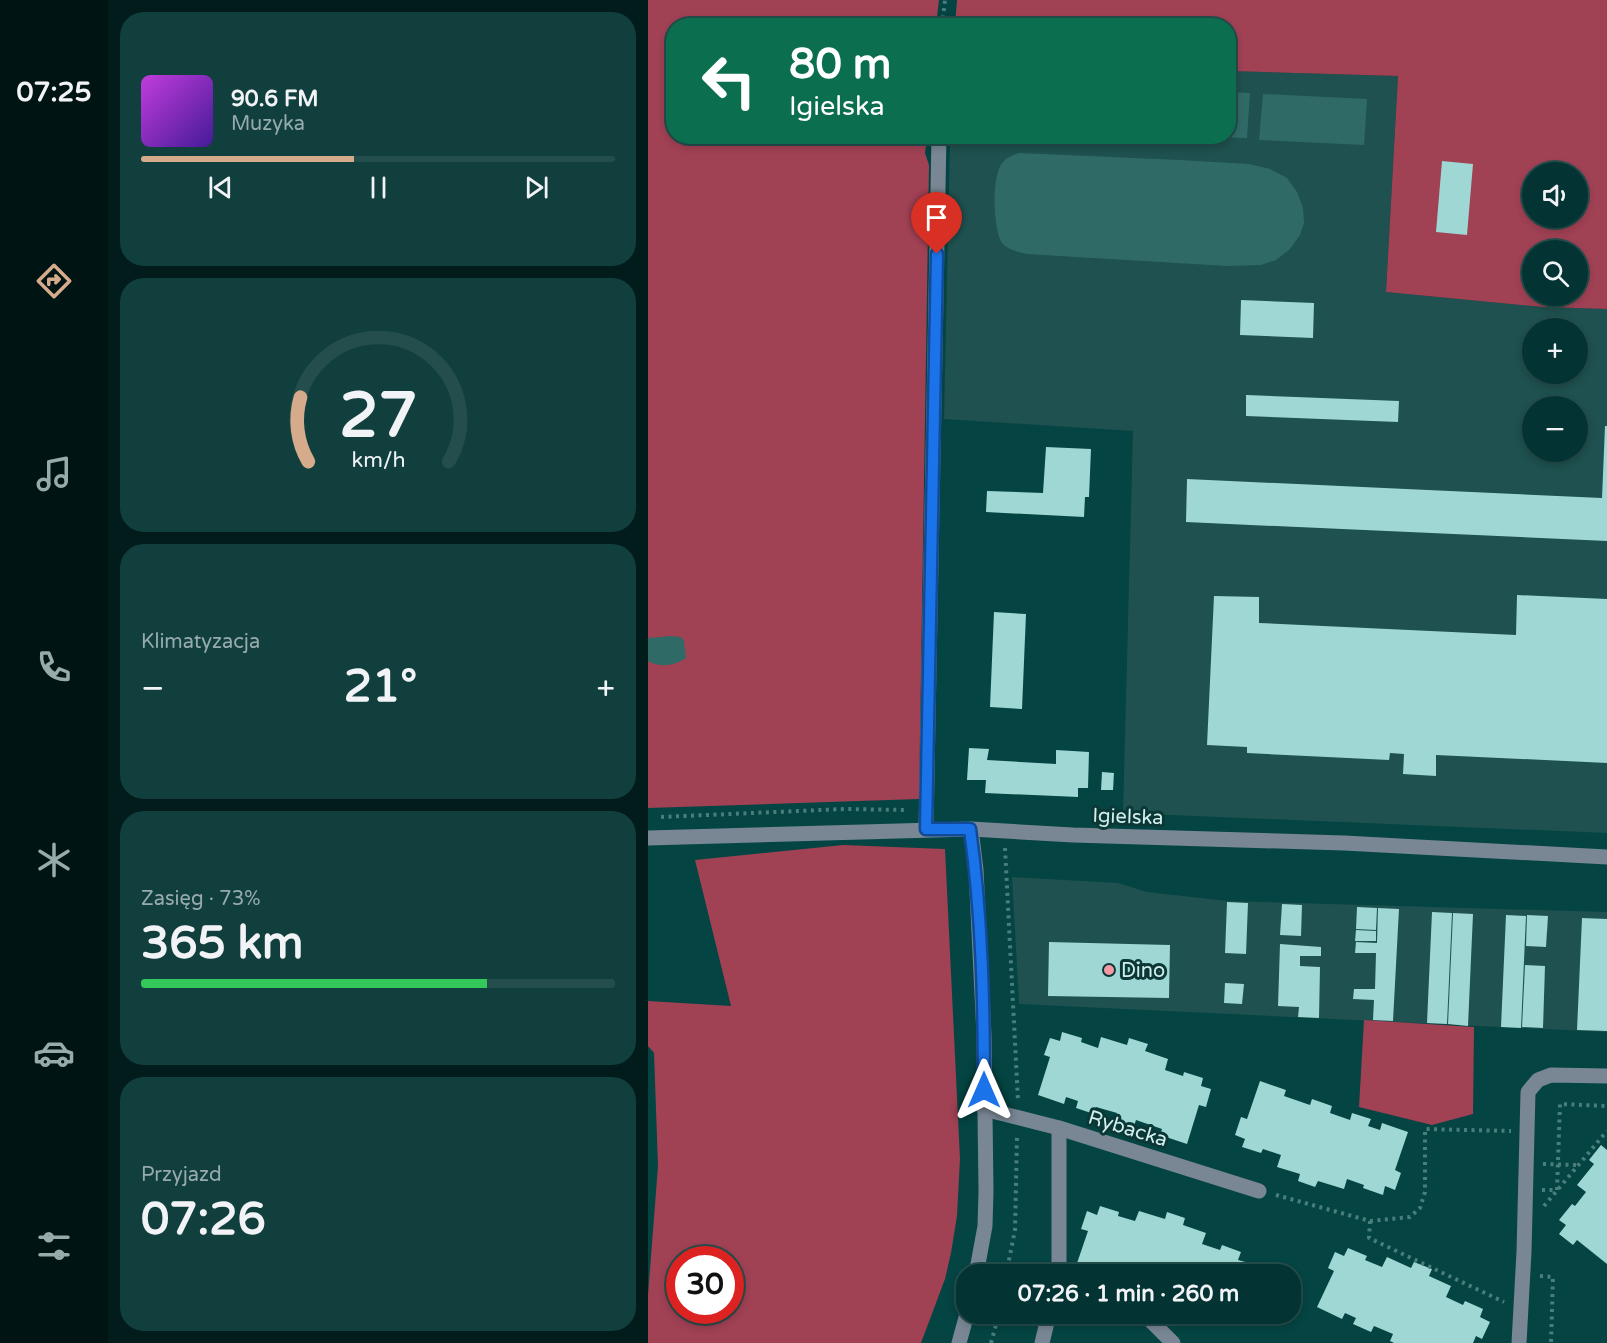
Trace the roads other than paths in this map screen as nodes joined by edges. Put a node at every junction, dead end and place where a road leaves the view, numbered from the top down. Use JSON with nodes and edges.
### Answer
{"nodes":[{"id":1,"x":939,"y":144,"type":"edge"},
{"id":2,"x":926,"y":829,"type":"junction"},
{"id":3,"x":970,"y":829,"type":"junction"},
{"id":4,"x":648,"y":838,"type":"edge"},
{"id":5,"x":1607,"y":857,"type":"edge"},
{"id":6,"x":1607,"y":1076,"type":"edge"},
{"id":7,"x":984,"y":1109,"type":"junction"},
{"id":8,"x":1059,"y":1128,"type":"junction"},
{"id":9,"x":1259,"y":1191,"type":"road end"},
{"id":10,"x":978,"y":1264,"type":"edge"},
{"id":11,"x":1059,"y":1264,"type":"edge"},
{"id":12,"x":964,"y":1324,"type":"edge"},
{"id":13,"x":1047,"y":1324,"type":"edge"},
{"id":14,"x":1153,"y":1324,"type":"edge"},
{"id":15,"x":959,"y":1343,"type":"edge"},
{"id":16,"x":1042,"y":1343,"type":"edge"},
{"id":17,"x":1173,"y":1343,"type":"edge"},
{"id":18,"x":1519,"y":1343,"type":"edge"}],
"edges":[{"from":1,"to":2,"type":"street"},
{"from":2,"to":3,"type":"street","name":"Igielska"},
{"from":2,"to":4,"type":"street","name":"Igielska"},
{"from":3,"to":5,"type":"street","name":"Igielska"},
{"from":3,"to":7,"type":"street"},
{"from":6,"to":18,"type":"street"},
{"from":7,"to":8,"type":"street","name":"Rybacka"},
{"from":7,"to":10,"type":"street"},
{"from":8,"to":9,"type":"street","name":"Rybacka"},
{"from":8,"to":11,"type":"street"},
{"from":12,"to":15,"type":"street"},
{"from":13,"to":16,"type":"street"},
{"from":14,"to":17,"type":"street"}]}
